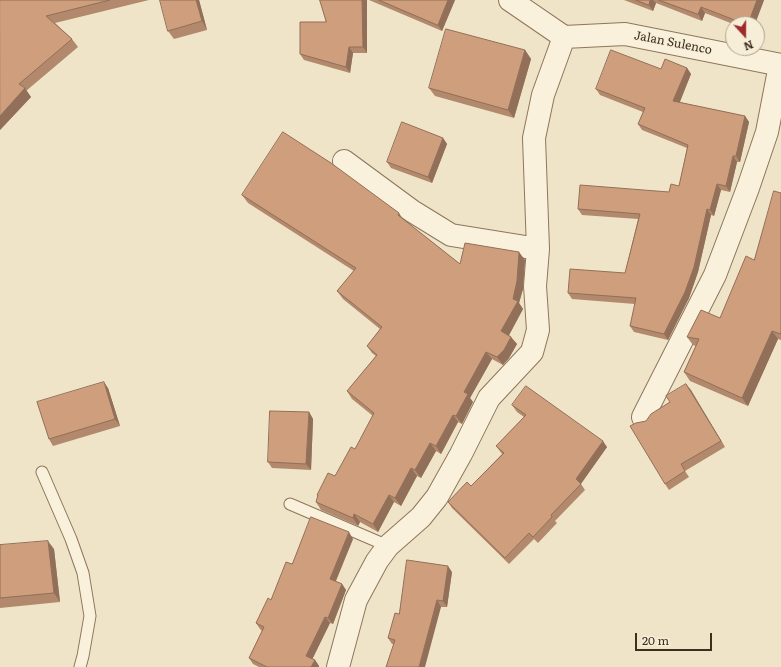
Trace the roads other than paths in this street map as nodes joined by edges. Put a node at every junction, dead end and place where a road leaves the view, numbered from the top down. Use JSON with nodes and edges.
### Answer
{"nodes":[{"id":1,"x":510,"y":0,"type":"edge"},
{"id":2,"x":564,"y":37,"type":"junction"},
{"id":3,"x":780,"y":65,"type":"edge"},
{"id":4,"x":344,"y":161,"type":"dead end"},
{"id":5,"x":538,"y":249,"type":"junction"},
{"id":6,"x":643,"y":417,"type":"dead end"},
{"id":7,"x":42,"y":472,"type":"dead end"},
{"id":8,"x":290,"y":504,"type":"dead end"},
{"id":9,"x":388,"y":546,"type":"junction"},
{"id":10,"x":80,"y":667,"type":"edge"},
{"id":11,"x":338,"y":667,"type":"edge"}],
"edges":[{"from":1,"to":2,"type":"street"},
{"from":2,"to":3,"type":"street","name":"Jalan Sulenco"},
{"from":2,"to":5,"type":"street"},
{"from":3,"to":6,"type":"street"},
{"from":4,"to":5,"type":"street"},
{"from":5,"to":9,"type":"street"},
{"from":7,"to":10,"type":"lane"},
{"from":8,"to":9,"type":"lane"},
{"from":9,"to":11,"type":"street"}]}
